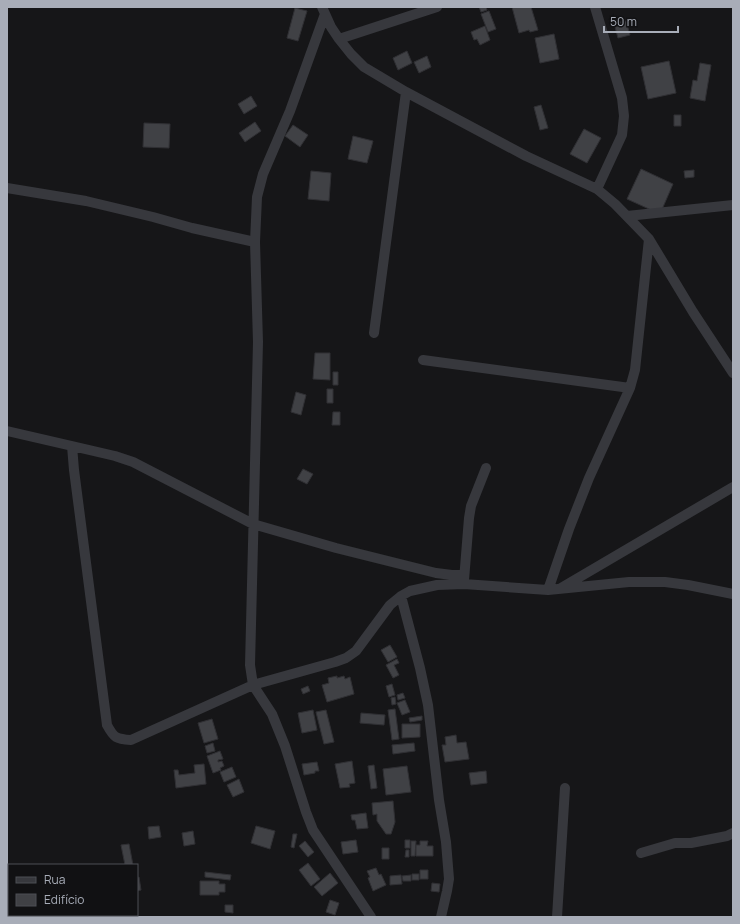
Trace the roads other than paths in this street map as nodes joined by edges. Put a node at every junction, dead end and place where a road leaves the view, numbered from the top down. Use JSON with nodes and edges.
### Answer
{"nodes":[{"id":1,"x":437,"y":7,"type":"edge"},
{"id":2,"x":595,"y":7,"type":"edge"},
{"id":3,"x":324,"y":10,"type":"edge"},
{"id":4,"x":339,"y":39,"type":"junction"},
{"id":5,"x":406,"y":92,"type":"junction"},
{"id":6,"x":7,"y":188,"type":"edge"},
{"id":7,"x":597,"y":189,"type":"junction"},
{"id":8,"x":733,"y":205,"type":"edge"},
{"id":9,"x":627,"y":216,"type":"junction"},
{"id":10,"x":649,"y":239,"type":"junction"},
{"id":11,"x":255,"y":242,"type":"junction"},
{"id":12,"x":374,"y":333,"type":"dead end"},
{"id":13,"x":423,"y":360,"type":"dead end"},
{"id":14,"x":733,"y":373,"type":"edge"},
{"id":15,"x":630,"y":388,"type":"junction"},
{"id":16,"x":7,"y":431,"type":"edge"},
{"id":17,"x":72,"y":446,"type":"junction"},
{"id":18,"x":486,"y":468,"type":"dead end"},
{"id":19,"x":733,"y":487,"type":"edge"},
{"id":20,"x":253,"y":524,"type":"junction"},
{"id":21,"x":464,"y":580,"type":"junction"},
{"id":22,"x":553,"y":590,"type":"junction"},
{"id":23,"x":733,"y":594,"type":"edge"},
{"id":24,"x":401,"y":596,"type":"junction"},
{"id":25,"x":253,"y":685,"type":"junction"},
{"id":26,"x":565,"y":788,"type":"dead end"},
{"id":27,"x":733,"y":832,"type":"edge"},
{"id":28,"x":641,"y":853,"type":"dead end"},
{"id":29,"x":372,"y":917,"type":"edge"},
{"id":30,"x":441,"y":917,"type":"edge"},
{"id":31,"x":557,"y":917,"type":"edge"}],
"edges":[{"from":1,"to":4,"type":"street"},
{"from":2,"to":7,"type":"street"},
{"from":3,"to":4,"type":"street"},
{"from":3,"to":11,"type":"street"},
{"from":4,"to":5,"type":"street"},
{"from":5,"to":7,"type":"street"},
{"from":5,"to":12,"type":"street"},
{"from":6,"to":11,"type":"street"},
{"from":7,"to":9,"type":"street"},
{"from":8,"to":9,"type":"street"},
{"from":9,"to":10,"type":"street"},
{"from":10,"to":14,"type":"street"},
{"from":10,"to":15,"type":"street"},
{"from":11,"to":20,"type":"street"},
{"from":13,"to":15,"type":"street"},
{"from":15,"to":22,"type":"street"},
{"from":16,"to":17,"type":"street"},
{"from":17,"to":20,"type":"street"},
{"from":17,"to":25,"type":"street"},
{"from":18,"to":21,"type":"street"},
{"from":19,"to":22,"type":"street"},
{"from":20,"to":21,"type":"street"},
{"from":20,"to":25,"type":"street"},
{"from":21,"to":22,"type":"street"},
{"from":21,"to":24,"type":"street"},
{"from":22,"to":23,"type":"street"},
{"from":24,"to":25,"type":"street"},
{"from":24,"to":30,"type":"street"},
{"from":25,"to":29,"type":"street"},
{"from":26,"to":31,"type":"street"},
{"from":27,"to":28,"type":"street"}]}
